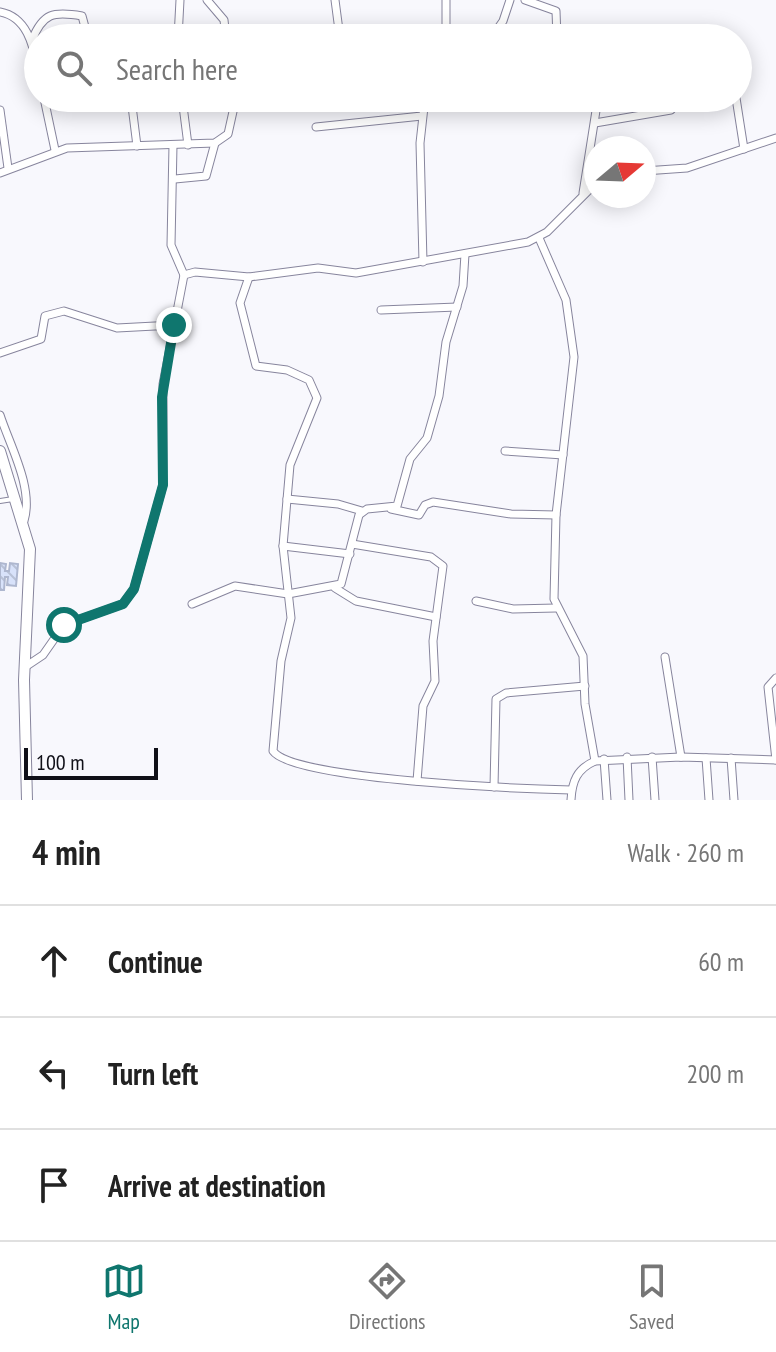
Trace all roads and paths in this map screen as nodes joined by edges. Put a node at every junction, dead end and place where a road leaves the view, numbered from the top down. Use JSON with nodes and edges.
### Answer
{"nodes":[{"id":1,"x":180,"y":0,"type":"edge"},
{"id":2,"x":207,"y":0,"type":"edge"},
{"id":3,"x":335,"y":0,"type":"edge"},
{"id":4,"x":446,"y":0,"type":"edge"},
{"id":5,"x":510,"y":0,"type":"edge"},
{"id":6,"x":525,"y":0,"type":"edge"},
{"id":7,"x":0,"y":12,"type":"edge"},
{"id":8,"x":38,"y":24,"type":"edge"},
{"id":9,"x":84,"y":24,"type":"edge"},
{"id":10,"x":179,"y":24,"type":"edge"},
{"id":11,"x":224,"y":24,"type":"edge"},
{"id":12,"x":338,"y":24,"type":"edge"},
{"id":13,"x":446,"y":24,"type":"edge"},
{"id":14,"x":501,"y":24,"type":"edge"},
{"id":15,"x":556,"y":24,"type":"edge"},
{"id":16,"x":24,"y":30,"type":"edge"},
{"id":17,"x":0,"y":110,"type":"edge"},
{"id":18,"x":47,"y":112,"type":"edge"},
{"id":19,"x":133,"y":112,"type":"edge"},
{"id":20,"x":184,"y":112,"type":"edge"},
{"id":21,"x":233,"y":112,"type":"edge"},
{"id":22,"x":423,"y":112,"type":"edge"},
{"id":23,"x":596,"y":112,"type":"edge"},
{"id":24,"x":659,"y":112,"type":"edge"},
{"id":25,"x":738,"y":112,"type":"edge"},
{"id":26,"x":422,"y":116,"type":"junction"},
{"id":27,"x":595,"y":123,"type":"junction"},
{"id":28,"x":316,"y":127,"type":"dead end"},
{"id":29,"x":776,"y":138,"type":"edge"},
{"id":30,"x":215,"y":143,"type":"junction"},
{"id":31,"x":173,"y":145,"type":"junction"},
{"id":32,"x":188,"y":145,"type":"junction"},
{"id":33,"x":137,"y":146,"type":"junction"},
{"id":34,"x":744,"y":149,"type":"junction"},
{"id":35,"x":55,"y":150,"type":"junction"},
{"id":36,"x":656,"y":170,"type":"edge"},
{"id":37,"x":4,"y":171,"type":"edge"},
{"id":38,"x":175,"y":179,"type":"junction"},
{"id":39,"x":583,"y":193,"type":"joint"},
{"id":40,"x":539,"y":238,"type":"junction"},
{"id":41,"x":465,"y":254,"type":"junction"},
{"id":42,"x":423,"y":262,"type":"junction"},
{"id":43,"x":184,"y":275,"type":"junction"},
{"id":44,"x":249,"y":277,"type":"junction"},
{"id":45,"x":457,"y":307,"type":"junction"},
{"id":46,"x":381,"y":310,"type":"dead end"},
{"id":47,"x":174,"y":325,"type":"junction"},
{"id":48,"x":0,"y":353,"type":"edge"},
{"id":49,"x":0,"y":415,"type":"edge"},
{"id":50,"x":0,"y":451,"type":"edge"},
{"id":51,"x":505,"y":451,"type":"dead end"},
{"id":52,"x":563,"y":455,"type":"junction"},
{"id":53,"x":16,"y":498,"type":"junction"},
{"id":54,"x":287,"y":499,"type":"junction"},
{"id":55,"x":0,"y":501,"type":"edge"},
{"id":56,"x":391,"y":509,"type":"junction"},
{"id":57,"x":362,"y":511,"type":"junction"},
{"id":58,"x":556,"y":515,"type":"junction"},
{"id":59,"x":24,"y":521,"type":"junction"},
{"id":60,"x":352,"y":544,"type":"junction"},
{"id":61,"x":283,"y":546,"type":"junction"},
{"id":62,"x":350,"y":554,"type":"junction"},
{"id":63,"x":335,"y":588,"type":"junction"},
{"id":64,"x":288,"y":594,"type":"junction"},
{"id":65,"x":476,"y":601,"type":"dead end"},
{"id":66,"x":192,"y":604,"type":"dead end"},
{"id":67,"x":556,"y":608,"type":"junction"},
{"id":68,"x":436,"y":617,"type":"junction"},
{"id":69,"x":665,"y":657,"type":"dead end"},
{"id":70,"x":25,"y":667,"type":"junction"},
{"id":71,"x":776,"y":678,"type":"edge"},
{"id":72,"x":585,"y":686,"type":"junction"},
{"id":73,"x":627,"y":757,"type":"junction"},
{"id":74,"x":652,"y":757,"type":"junction"},
{"id":75,"x":681,"y":757,"type":"junction"},
{"id":76,"x":706,"y":758,"type":"junction"},
{"id":77,"x":731,"y":758,"type":"junction"},
{"id":78,"x":604,"y":759,"type":"junction"},
{"id":79,"x":776,"y":760,"type":"edge"},
{"id":80,"x":595,"y":761,"type":"junction"},
{"id":81,"x":417,"y":781,"type":"junction"},
{"id":82,"x":494,"y":787,"type":"junction"},
{"id":83,"x":571,"y":790,"type":"junction"},
{"id":84,"x":27,"y":800,"type":"edge"},
{"id":85,"x":571,"y":800,"type":"edge"},
{"id":86,"x":607,"y":800,"type":"edge"},
{"id":87,"x":629,"y":800,"type":"edge"},
{"id":88,"x":655,"y":800,"type":"edge"},
{"id":89,"x":709,"y":800,"type":"edge"},
{"id":90,"x":734,"y":800,"type":"edge"}],
"edges":[{"from":1,"to":10,"type":"street"},
{"from":2,"to":11,"type":"street"},
{"from":3,"to":12,"type":"street"},
{"from":4,"to":13,"type":"street"},
{"from":5,"to":14,"type":"street"},
{"from":6,"to":15,"type":"street"},
{"from":7,"to":16,"type":"street"},
{"from":8,"to":9,"type":"street"},
{"from":17,"to":37,"type":"street"},
{"from":18,"to":35,"type":"street"},
{"from":19,"to":33,"type":"street"},
{"from":20,"to":32,"type":"street"},
{"from":21,"to":30,"type":"street"},
{"from":22,"to":26,"type":"street"},
{"from":23,"to":27,"type":"street"},
{"from":24,"to":27,"type":"street"},
{"from":25,"to":34,"type":"street"},
{"from":26,"to":28,"type":"street"},
{"from":26,"to":42,"type":"street"},
{"from":27,"to":39,"type":"street"},
{"from":29,"to":34,"type":"street"},
{"from":30,"to":32,"type":"street"},
{"from":30,"to":38,"type":"street"},
{"from":31,"to":32,"type":"street"},
{"from":31,"to":33,"type":"street"},
{"from":31,"to":38,"type":"street"},
{"from":33,"to":35,"type":"street"},
{"from":34,"to":36,"type":"street"},
{"from":35,"to":37,"type":"street"},
{"from":38,"to":43,"type":"street"},
{"from":39,"to":40,"type":"street"},
{"from":40,"to":41,"type":"street"},
{"from":40,"to":52,"type":"street"},
{"from":41,"to":42,"type":"street"},
{"from":41,"to":45,"type":"street"},
{"from":42,"to":44,"type":"street"},
{"from":43,"to":44,"type":"street"},
{"from":43,"to":47,"type":"street"},
{"from":44,"to":54,"type":"street"},
{"from":45,"to":46,"type":"street"},
{"from":45,"to":56,"type":"street"},
{"from":47,"to":48,"type":"street"},
{"from":47,"to":70,"type":"street"},
{"from":49,"to":59,"type":"street"},
{"from":50,"to":53,"type":"main road"},
{"from":51,"to":52,"type":"street"},
{"from":52,"to":58,"type":"street"},
{"from":53,"to":55,"type":"lane"},
{"from":53,"to":59,"type":"main road"},
{"from":54,"to":57,"type":"street"},
{"from":54,"to":61,"type":"street"},
{"from":56,"to":57,"type":"street"},
{"from":56,"to":58,"type":"street"},
{"from":57,"to":60,"type":"street"},
{"from":58,"to":67,"type":"street"},
{"from":59,"to":70,"type":"main road"},
{"from":60,"to":62,"type":"street"},
{"from":60,"to":68,"type":"street"},
{"from":61,"to":62,"type":"street"},
{"from":61,"to":64,"type":"street"},
{"from":62,"to":63,"type":"street"},
{"from":63,"to":64,"type":"street"},
{"from":63,"to":68,"type":"street"},
{"from":64,"to":66,"type":"street"},
{"from":64,"to":81,"type":"street"},
{"from":65,"to":67,"type":"street"},
{"from":67,"to":72,"type":"street"},
{"from":68,"to":81,"type":"street"},
{"from":69,"to":75,"type":"street"},
{"from":70,"to":84,"type":"main road"},
{"from":71,"to":79,"type":"street"},
{"from":72,"to":80,"type":"street"},
{"from":72,"to":82,"type":"street"},
{"from":73,"to":74,"type":"street"},
{"from":73,"to":78,"type":"street"},
{"from":73,"to":87,"type":"street"},
{"from":74,"to":75,"type":"street"},
{"from":74,"to":88,"type":"street"},
{"from":75,"to":76,"type":"street"},
{"from":76,"to":77,"type":"street"},
{"from":76,"to":89,"type":"street"},
{"from":77,"to":79,"type":"street"},
{"from":77,"to":90,"type":"street"},
{"from":78,"to":80,"type":"street"},
{"from":78,"to":86,"type":"street"},
{"from":80,"to":83,"type":"street"},
{"from":81,"to":82,"type":"street"},
{"from":82,"to":83,"type":"street"},
{"from":83,"to":85,"type":"street"}]}
